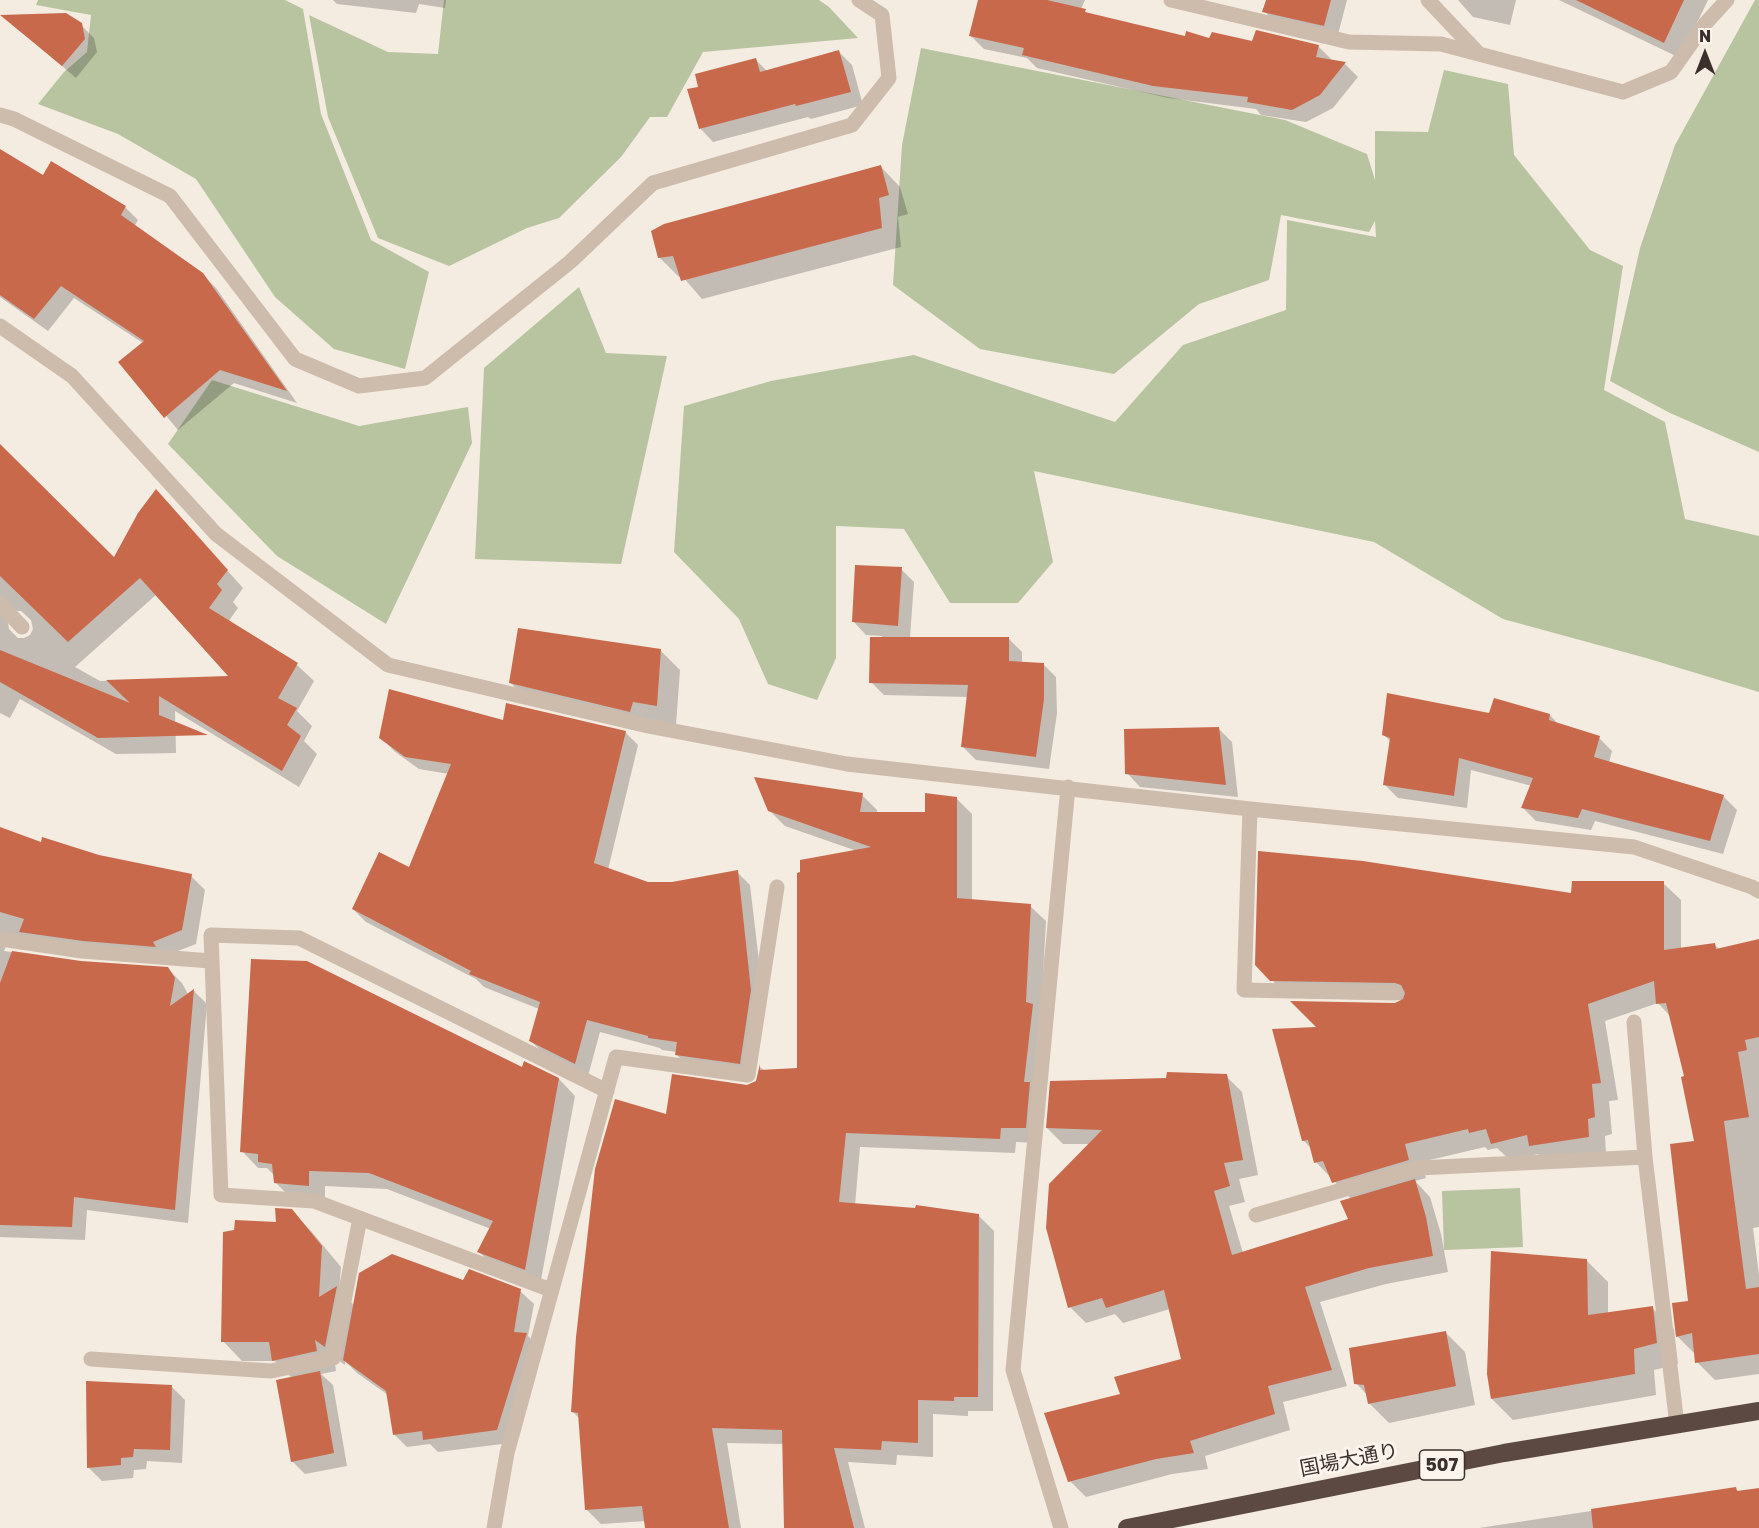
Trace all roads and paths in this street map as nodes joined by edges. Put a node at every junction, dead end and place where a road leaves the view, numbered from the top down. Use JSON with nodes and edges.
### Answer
{"nodes":[{"id":1,"x":860,"y":0,"type":"edge"},
{"id":2,"x":1171,"y":0,"type":"edge"},
{"id":3,"x":1428,"y":0,"type":"edge"},
{"id":4,"x":1727,"y":0,"type":"edge"},
{"id":5,"x":1479,"y":54,"type":"junction"},
{"id":6,"x":0,"y":115,"type":"edge"},
{"id":7,"x":0,"y":326,"type":"edge"},
{"id":8,"x":0,"y":604,"type":"edge"},
{"id":9,"x":22,"y":627,"type":"dead end"},
{"id":10,"x":1068,"y":787,"type":"junction"},
{"id":11,"x":1250,"y":809,"type":"junction"},
{"id":12,"x":777,"y":887,"type":"dead end"},
{"id":13,"x":1759,"y":891,"type":"edge"},
{"id":14,"x":0,"y":939,"type":"edge"},
{"id":15,"x":212,"y":961,"type":"junction"},
{"id":16,"x":1395,"y":993,"type":"dead end"},
{"id":17,"x":1634,"y":1022,"type":"dead end"},
{"id":18,"x":607,"y":1091,"type":"junction"},
{"id":19,"x":1645,"y":1157,"type":"junction"},
{"id":20,"x":1256,"y":1215,"type":"dead end"},
{"id":21,"x":360,"y":1218,"type":"junction"},
{"id":22,"x":552,"y":1290,"type":"junction"},
{"id":23,"x":91,"y":1359,"type":"dead end"},
{"id":24,"x":1759,"y":1411,"type":"edge"},
{"id":25,"x":1677,"y":1425,"type":"junction"},
{"id":26,"x":494,"y":1528,"type":"edge"},
{"id":27,"x":1061,"y":1528,"type":"edge"},
{"id":28,"x":1126,"y":1528,"type":"edge"}],
"edges":[{"from":1,"to":6,"type":"street"},
{"from":2,"to":5,"type":"street"},
{"from":3,"to":5,"type":"street"},
{"from":4,"to":5,"type":"street"},
{"from":7,"to":10,"type":"street"},
{"from":8,"to":9,"type":"street"},
{"from":10,"to":11,"type":"street"},
{"from":10,"to":27,"type":"street"},
{"from":11,"to":13,"type":"street"},
{"from":11,"to":16,"type":"street"},
{"from":12,"to":18,"type":"street"},
{"from":14,"to":15,"type":"street"},
{"from":15,"to":18,"type":"street"},
{"from":15,"to":21,"type":"street"},
{"from":17,"to":19,"type":"street"},
{"from":18,"to":22,"type":"street"},
{"from":19,"to":20,"type":"street"},
{"from":19,"to":25,"type":"street"},
{"from":21,"to":22,"type":"street"},
{"from":21,"to":23,"type":"street"},
{"from":22,"to":26,"type":"street"},
{"from":24,"to":25,"type":"highway","name":"国場大通り","number":"507"},
{"from":25,"to":28,"type":"highway","name":"国場大通り","number":"507"}]}
